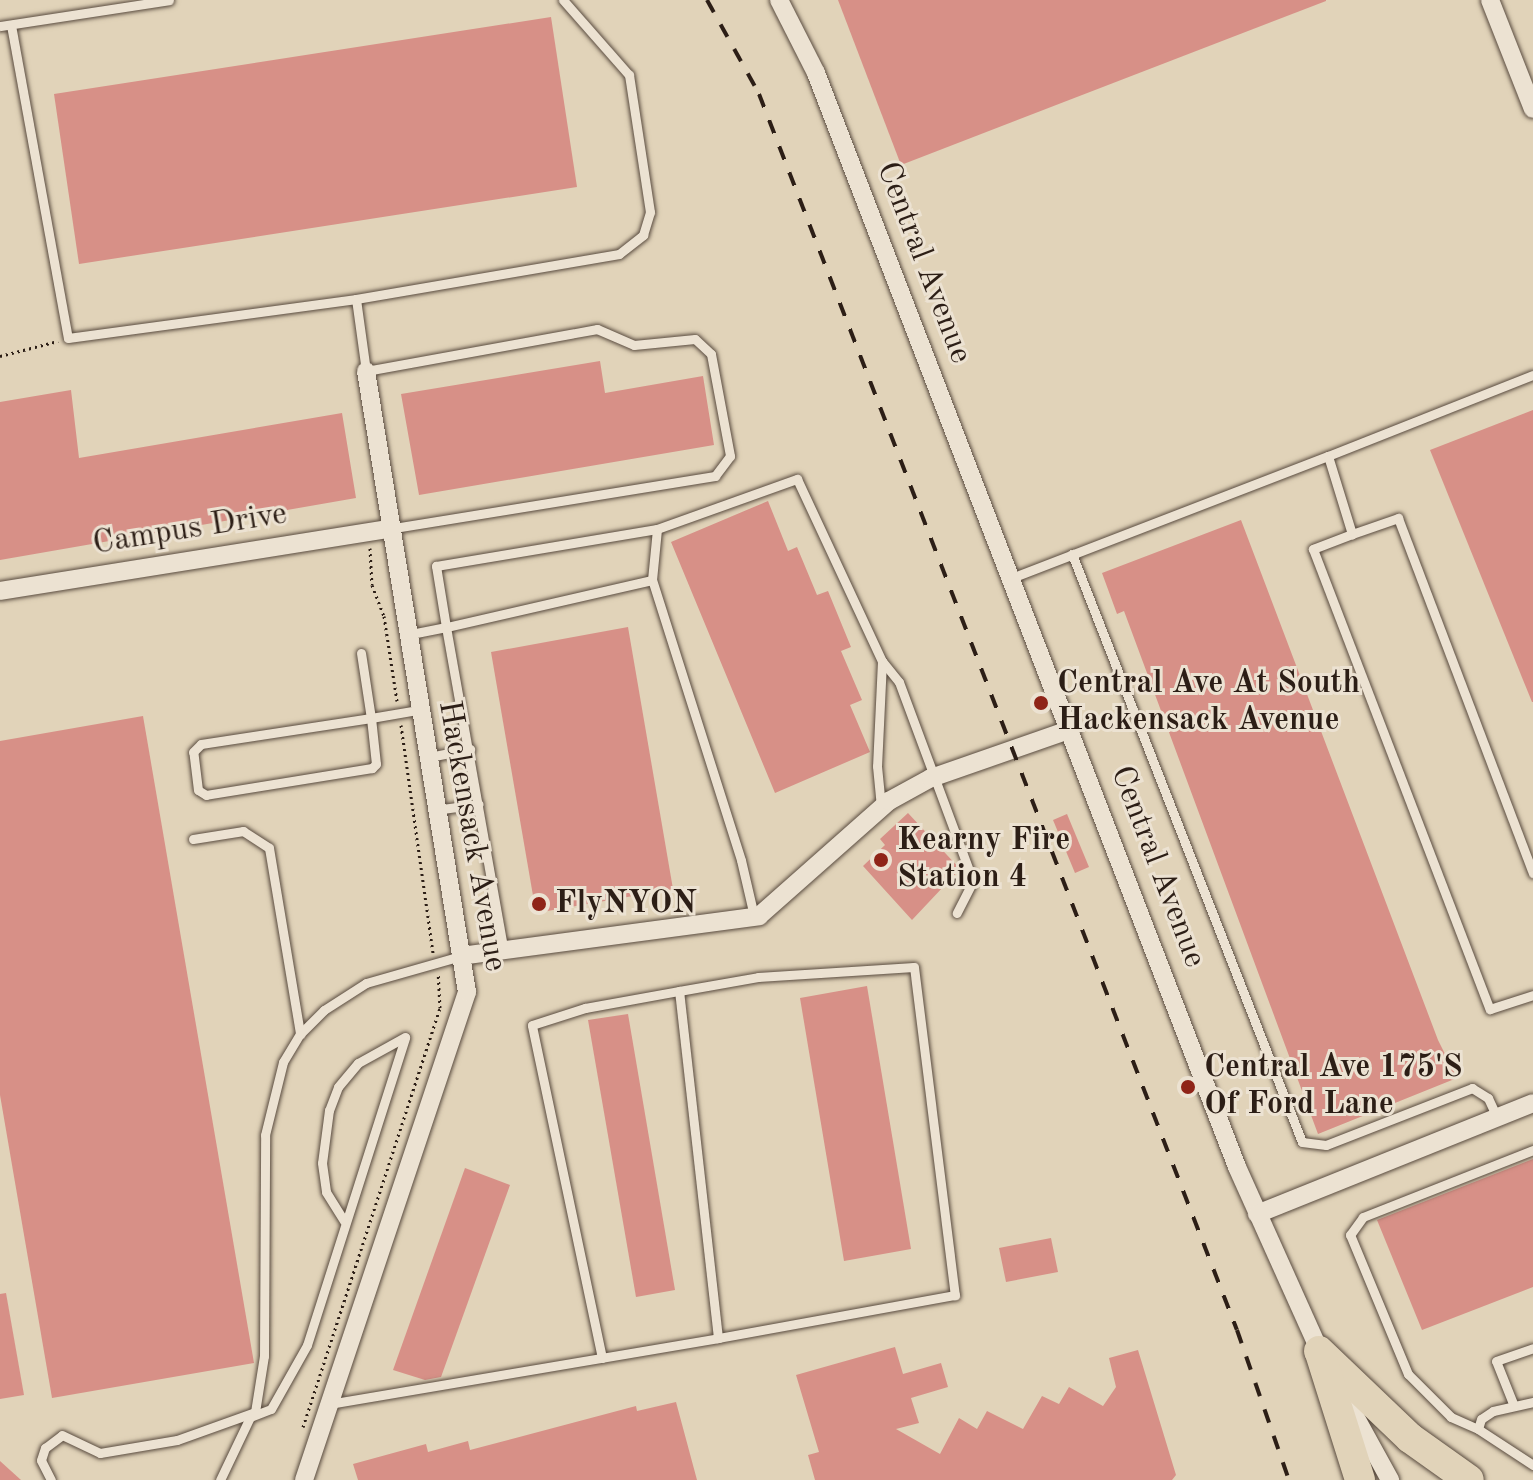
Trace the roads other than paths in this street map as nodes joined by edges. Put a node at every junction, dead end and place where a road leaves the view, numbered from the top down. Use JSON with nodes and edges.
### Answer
{"nodes":[{"id":1,"x":169,"y":0,"type":"edge"},
{"id":2,"x":563,"y":0,"type":"edge"},
{"id":3,"x":779,"y":0,"type":"edge"},
{"id":4,"x":1490,"y":0,"type":"edge"},
{"id":5,"x":11,"y":25,"type":"junction"},
{"id":6,"x":0,"y":26,"type":"edge"},
{"id":7,"x":1533,"y":109,"type":"edge"},
{"id":8,"x":356,"y":299,"type":"junction"},
{"id":9,"x":366,"y":371,"type":"junction"},
{"id":10,"x":1533,"y":375,"type":"edge"},
{"id":11,"x":1328,"y":456,"type":"junction"},
{"id":12,"x":389,"y":529,"type":"junction"},
{"id":13,"x":657,"y":529,"type":"junction"},
{"id":14,"x":1352,"y":534,"type":"junction"},
{"id":15,"x":1072,"y":554,"type":"junction"},
{"id":16,"x":1014,"y":577,"type":"junction"},
{"id":17,"x":652,"y":580,"type":"junction"},
{"id":18,"x":0,"y":591,"type":"edge"},
{"id":19,"x":446,"y":627,"type":"junction"},
{"id":20,"x":406,"y":635,"type":"junction"},
{"id":21,"x":361,"y":653,"type":"dead end"},
{"id":22,"x":882,"y":661,"type":"junction"},
{"id":23,"x":418,"y":710,"type":"junction"},
{"id":24,"x":371,"y":718,"type":"junction"},
{"id":25,"x":1072,"y":729,"type":"junction"},
{"id":26,"x":470,"y":749,"type":"junction"},
{"id":27,"x":425,"y":758,"type":"junction"},
{"id":28,"x":936,"y":776,"type":"junction"},
{"id":29,"x":479,"y":804,"type":"junction"},
{"id":30,"x":881,"y":807,"type":"junction"},
{"id":31,"x":434,"y":810,"type":"junction"},
{"id":32,"x":193,"y":839,"type":"dead end"},
{"id":33,"x":1533,"y":873,"type":"edge"},
{"id":34,"x":957,"y":913,"type":"dead end"},
{"id":35,"x":754,"y":917,"type":"junction"},
{"id":36,"x":504,"y":953,"type":"junction"},
{"id":37,"x":461,"y":956,"type":"junction"},
{"id":38,"x":679,"y":991,"type":"junction"},
{"id":39,"x":1533,"y":994,"type":"edge"},
{"id":40,"x":300,"y":1034,"type":"junction"},
{"id":41,"x":1533,"y":1103,"type":"edge"},
{"id":42,"x":1497,"y":1117,"type":"junction"},
{"id":43,"x":1533,"y":1150,"type":"edge"},
{"id":44,"x":1257,"y":1214,"type":"junction"},
{"id":45,"x":344,"y":1221,"type":"junction"},
{"id":46,"x":718,"y":1338,"type":"junction"},
{"id":47,"x":1533,"y":1348,"type":"edge"},
{"id":48,"x":1319,"y":1351,"type":"junction"},
{"id":49,"x":602,"y":1358,"type":"junction"},
{"id":50,"x":1533,"y":1402,"type":"edge"},
{"id":51,"x":329,"y":1404,"type":"junction"},
{"id":52,"x":1514,"y":1406,"type":"junction"},
{"id":53,"x":250,"y":1417,"type":"junction"},
{"id":54,"x":1478,"y":1429,"type":"junction"},
{"id":55,"x":1533,"y":1465,"type":"edge"},
{"id":56,"x":51,"y":1480,"type":"edge"},
{"id":57,"x":220,"y":1480,"type":"edge"},
{"id":58,"x":304,"y":1480,"type":"edge"},
{"id":59,"x":1360,"y":1480,"type":"edge"},
{"id":60,"x":1390,"y":1480,"type":"edge"},
{"id":61,"x":1469,"y":1480,"type":"edge"}],
"edges":[{"from":1,"to":5,"type":"lane"},
{"from":2,"to":8,"type":"lane"},
{"from":3,"to":16,"type":"street","name":"Central Avenue"},
{"from":4,"to":7,"type":"street"},
{"from":5,"to":6,"type":"lane"},
{"from":5,"to":8,"type":"lane"},
{"from":8,"to":9,"type":"lane"},
{"from":9,"to":12,"type":"street","name":"Hackensack Avenue"},
{"from":9,"to":12,"type":"lane"},
{"from":10,"to":11,"type":"lane"},
{"from":11,"to":14,"type":"lane"},
{"from":11,"to":15,"type":"lane"},
{"from":12,"to":18,"type":"street","name":"Campus Drive"},
{"from":12,"to":20,"type":"street","name":"Hackensack Avenue"},
{"from":13,"to":17,"type":"lane"},
{"from":13,"to":19,"type":"lane"},
{"from":13,"to":22,"type":"lane"},
{"from":14,"to":33,"type":"lane"},
{"from":14,"to":39,"type":"lane"},
{"from":15,"to":16,"type":"lane"},
{"from":15,"to":42,"type":"lane"},
{"from":16,"to":25,"type":"street","name":"Central Avenue"},
{"from":17,"to":19,"type":"lane"},
{"from":17,"to":35,"type":"lane"},
{"from":19,"to":20,"type":"lane"},
{"from":19,"to":26,"type":"lane"},
{"from":20,"to":23,"type":"street","name":"Hackensack Avenue"},
{"from":21,"to":24,"type":"lane"},
{"from":22,"to":28,"type":"lane"},
{"from":22,"to":30,"type":"lane"},
{"from":23,"to":24,"type":"lane"},
{"from":23,"to":27,"type":"street","name":"Hackensack Avenue"},
{"from":24,"to":24,"type":"lane"},
{"from":25,"to":28,"type":"street"},
{"from":25,"to":44,"type":"street","name":"Central Avenue"},
{"from":26,"to":27,"type":"lane"},
{"from":26,"to":29,"type":"lane"},
{"from":27,"to":31,"type":"street","name":"Hackensack Avenue"},
{"from":28,"to":30,"type":"street"},
{"from":28,"to":34,"type":"lane"},
{"from":29,"to":31,"type":"lane"},
{"from":29,"to":36,"type":"lane"},
{"from":30,"to":35,"type":"street"},
{"from":31,"to":37,"type":"street","name":"Hackensack Avenue"},
{"from":32,"to":40,"type":"lane"},
{"from":35,"to":36,"type":"street"},
{"from":36,"to":37,"type":"street"},
{"from":37,"to":40,"type":"lane"},
{"from":37,"to":51,"type":"street","name":"Hackensack Avenue"},
{"from":38,"to":46,"type":"lane"},
{"from":38,"to":46,"type":"lane"},
{"from":38,"to":49,"type":"lane"},
{"from":40,"to":53,"type":"lane"},
{"from":41,"to":42,"type":"street"},
{"from":42,"to":44,"type":"street"},
{"from":43,"to":54,"type":"lane"},
{"from":44,"to":48,"type":"street","name":"Central Avenue"},
{"from":45,"to":45,"type":"lane"},
{"from":45,"to":53,"type":"lane"},
{"from":46,"to":49,"type":"lane"},
{"from":47,"to":52,"type":"lane"},
{"from":48,"to":59,"type":"highway"},
{"from":48,"to":60,"type":"street","name":"Central Avenue"},
{"from":48,"to":61,"type":"highway"},
{"from":49,"to":51,"type":"lane"},
{"from":50,"to":52,"type":"lane"},
{"from":51,"to":58,"type":"street","name":"Hackensack Avenue"},
{"from":52,"to":54,"type":"lane"},
{"from":53,"to":56,"type":"lane"},
{"from":53,"to":57,"type":"lane"},
{"from":54,"to":55,"type":"lane"}]}
